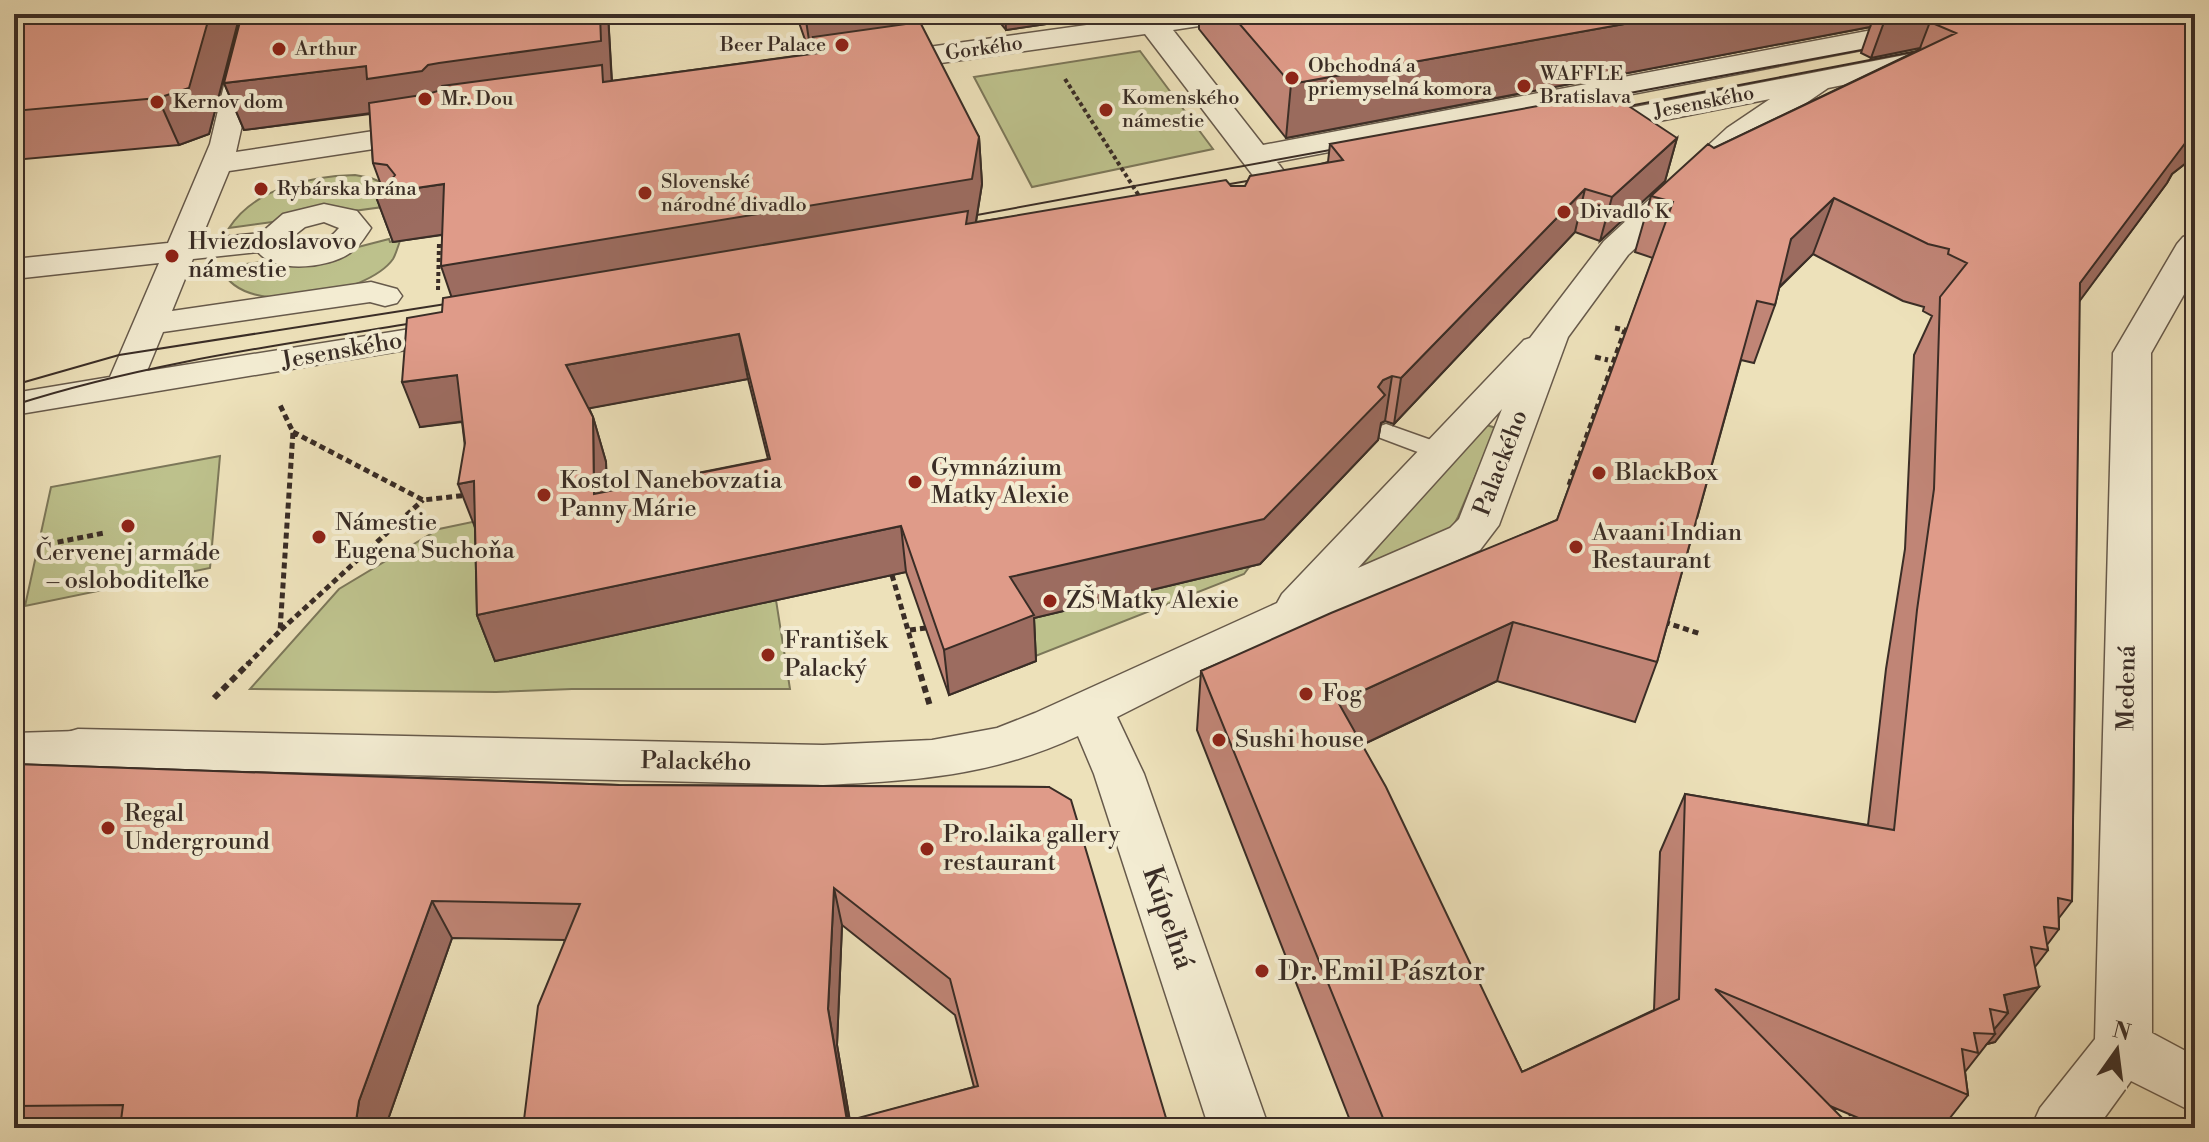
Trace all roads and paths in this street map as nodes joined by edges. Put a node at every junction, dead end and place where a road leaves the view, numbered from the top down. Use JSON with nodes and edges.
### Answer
{"nodes":[{"id":1,"x":254,"y":14,"type":"edge"},
{"id":2,"x":1228,"y":14,"type":"edge"},
{"id":3,"x":2003,"y":14,"type":"edge"},
{"id":4,"x":1154,"y":26,"type":"junction"},
{"id":5,"x":1968,"y":52,"type":"edge"},
{"id":6,"x":849,"y":67,"type":"edge"},
{"id":7,"x":1062,"y":74,"type":"dead end"},
{"id":8,"x":1818,"y":81,"type":"junction"},
{"id":9,"x":444,"y":126,"type":"edge"},
{"id":10,"x":1556,"y":132,"type":"edge"},
{"id":11,"x":221,"y":154,"type":"junction"},
{"id":12,"x":1256,"y":156,"type":"junction"},
{"id":13,"x":1278,"y":185,"type":"edge"},
{"id":14,"x":1147,"y":209,"type":"edge"},
{"id":15,"x":368,"y":227,"type":"dead end"},
{"id":16,"x":439,"y":243,"type":"edge"},
{"id":17,"x":2195,"y":244,"type":"edge"},
{"id":18,"x":181,"y":250,"type":"junction"},
{"id":19,"x":14,"y":269,"type":"edge"},
{"id":20,"x":438,"y":291,"type":"edge"},
{"id":21,"x":385,"y":296,"type":"dead end"},
{"id":22,"x":150,"y":324,"type":"junction"},
{"id":23,"x":1625,"y":330,"type":"edge"},
{"id":24,"x":476,"y":333,"type":"edge"},
{"id":25,"x":1550,"y":336,"type":"junction"},
{"id":26,"x":261,"y":365,"type":"junction"},
{"id":27,"x":123,"y":387,"type":"junction"},
{"id":28,"x":14,"y":404,"type":"edge"},
{"id":29,"x":293,"y":432,"type":"junction"},
{"id":30,"x":1386,"y":432,"type":"edge"},
{"id":31,"x":1439,"y":452,"type":"junction"},
{"id":32,"x":1569,"y":485,"type":"edge"},
{"id":33,"x":470,"y":494,"type":"edge"},
{"id":34,"x":423,"y":500,"type":"junction"},
{"id":35,"x":104,"y":533,"type":"dead end"},
{"id":36,"x":38,"y":546,"type":"dead end"},
{"id":37,"x":892,"y":575,"type":"dead end"},
{"id":38,"x":1286,"y":619,"type":"junction"},
{"id":39,"x":1663,"y":622,"type":"edge"},
{"id":40,"x":926,"y":628,"type":"edge"},
{"id":41,"x":910,"y":630,"type":"junction"},
{"id":42,"x":280,"y":631,"type":"junction"},
{"id":43,"x":1701,"y":634,"type":"dead end"},
{"id":44,"x":212,"y":700,"type":"dead end"},
{"id":45,"x":931,"y":707,"type":"dead end"},
{"id":46,"x":1090,"y":710,"type":"junction"},
{"id":47,"x":78,"y":748,"type":"joint"},
{"id":48,"x":14,"y":750,"type":"edge"},
{"id":49,"x":2123,"y":1047,"type":"junction"},
{"id":50,"x":2195,"y":1086,"type":"edge"},
{"id":51,"x":1850,"y":1098,"type":"edge"},
{"id":52,"x":1239,"y":1128,"type":"edge"},
{"id":53,"x":1853,"y":1128,"type":"edge"},
{"id":54,"x":2061,"y":1128,"type":"edge"}],
"edges":[{"from":1,"to":11,"type":"street"},
{"from":2,"to":4,"type":"street","name":"Gorkého"},
{"from":3,"to":12,"type":"street","name":"Jesenského"},
{"from":4,"to":6,"type":"street","name":"Gorkého"},
{"from":4,"to":12,"type":"street"},
{"from":5,"to":8,"type":"street","name":"Jesenského"},
{"from":7,"to":14,"type":"path"},
{"from":8,"to":10,"type":"street","name":"Jesenského"},
{"from":8,"to":25,"type":"street","name":"Palackého"},
{"from":9,"to":11,"type":"street"},
{"from":11,"to":18,"type":"street"},
{"from":12,"to":13,"type":"street"},
{"from":15,"to":18,"type":"street"},
{"from":16,"to":20,"type":"path"},
{"from":17,"to":49,"type":"street","name":"Medená"},
{"from":18,"to":19,"type":"street"},
{"from":18,"to":22,"type":"street"},
{"from":21,"to":22,"type":"street"},
{"from":22,"to":27,"type":"street"},
{"from":23,"to":32,"type":"path"},
{"from":24,"to":26,"type":"street","name":"Jesenského"},
{"from":25,"to":31,"type":"street","name":"Palackého"},
{"from":25,"to":38,"type":"street","name":"Palackého"},
{"from":26,"to":27,"type":"street"},
{"from":26,"to":29,"type":"path"},
{"from":27,"to":28,"type":"street"},
{"from":29,"to":34,"type":"path"},
{"from":29,"to":42,"type":"path"},
{"from":30,"to":31,"type":"lane"},
{"from":31,"to":38,"type":"street","name":"Palackého"},
{"from":33,"to":34,"type":"path"},
{"from":34,"to":42,"type":"path"},
{"from":35,"to":36,"type":"path"},
{"from":37,"to":41,"type":"path"},
{"from":38,"to":46,"type":"street","name":"Palackého"},
{"from":39,"to":43,"type":"path"},
{"from":40,"to":41,"type":"path"},
{"from":41,"to":45,"type":"path"},
{"from":42,"to":44,"type":"path"},
{"from":46,"to":47,"type":"street","name":"Palackého"},
{"from":46,"to":52,"type":"street","name":"Kúpeľná"},
{"from":47,"to":48,"type":"street"},
{"from":49,"to":50,"type":"street"},
{"from":49,"to":54,"type":"street"},
{"from":51,"to":53,"type":"path"}]}
